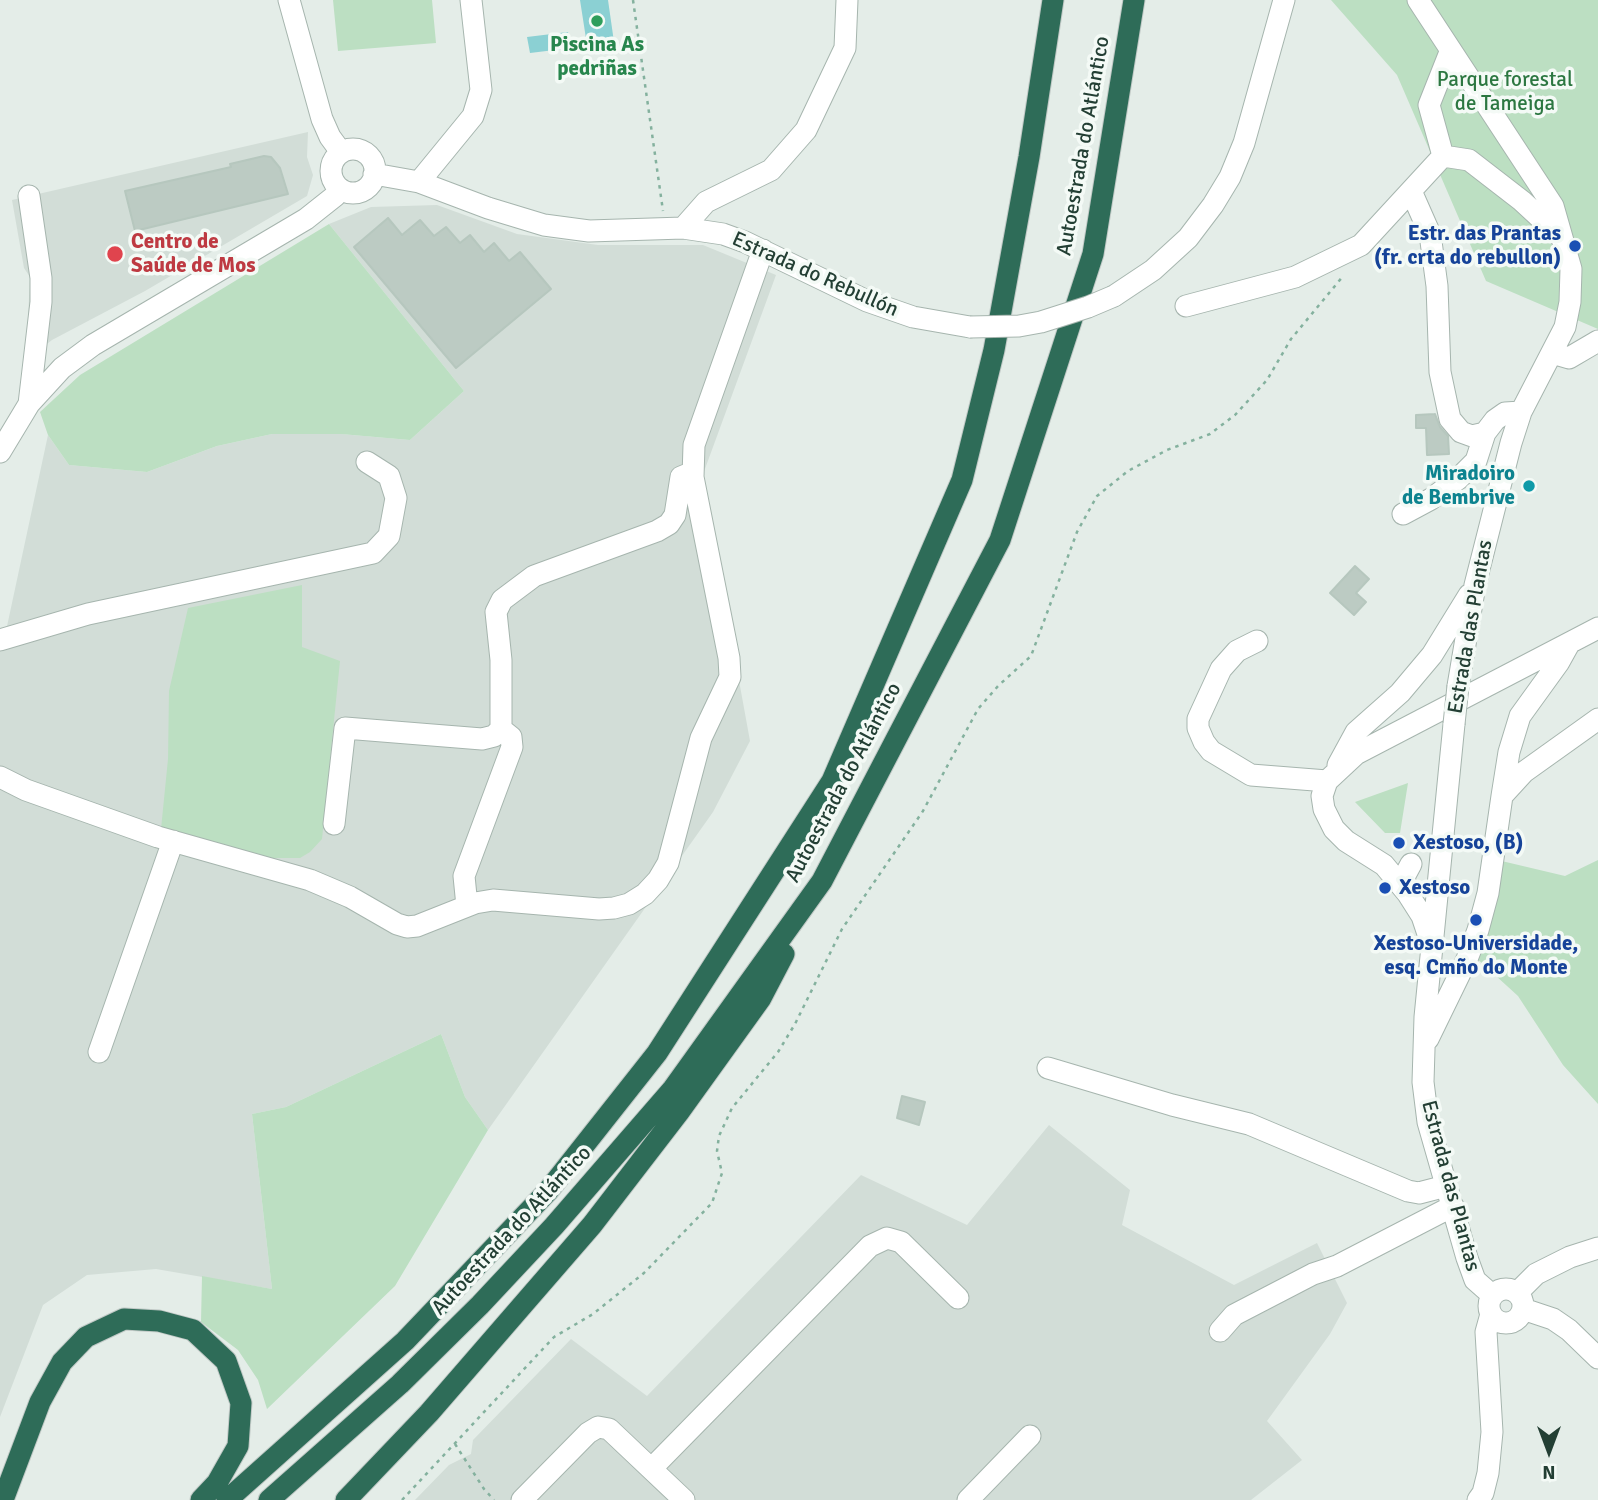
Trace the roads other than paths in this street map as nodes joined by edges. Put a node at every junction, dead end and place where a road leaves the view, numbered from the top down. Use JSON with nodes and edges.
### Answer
{"nodes":[{"id":1,"x":289,"y":0,"type":"edge"},
{"id":2,"x":471,"y":0,"type":"edge"},
{"id":3,"x":847,"y":0,"type":"edge"},
{"id":4,"x":1053,"y":0,"type":"edge"},
{"id":5,"x":1135,"y":0,"type":"edge"},
{"id":6,"x":1284,"y":0,"type":"edge"},
{"id":7,"x":1418,"y":0,"type":"edge"},
{"id":8,"x":1450,"y":52,"type":"junction"},
{"id":9,"x":341,"y":152,"type":"junction"},
{"id":10,"x":1443,"y":156,"type":"junction"},
{"id":11,"x":374,"y":174,"type":"junction"},
{"id":12,"x":419,"y":182,"type":"junction"},
{"id":13,"x":340,"y":189,"type":"junction"},
{"id":14,"x":1411,"y":191,"type":"junction"},
{"id":15,"x":30,"y":196,"type":"dead end"},
{"id":16,"x":674,"y":228,"type":"junction"},
{"id":17,"x":1564,"y":240,"type":"junction"},
{"id":18,"x":763,"y":250,"type":"junction"},
{"id":19,"x":1186,"y":306,"type":"dead end"},
{"id":20,"x":1598,"y":341,"type":"edge"},
{"id":21,"x":1552,"y":354,"type":"junction"},
{"id":22,"x":30,"y":404,"type":"junction"},
{"id":23,"x":1521,"y":412,"type":"junction"},
{"id":24,"x":1485,"y":433,"type":"junction"},
{"id":25,"x":0,"y":452,"type":"edge"},
{"id":26,"x":368,"y":462,"type":"dead end"},
{"id":27,"x":693,"y":472,"type":"junction"},
{"id":28,"x":1403,"y":514,"type":"dead end"},
{"id":29,"x":1475,"y":585,"type":"junction"},
{"id":30,"x":1598,"y":628,"type":"edge"},
{"id":31,"x":0,"y":640,"type":"edge"},
{"id":32,"x":1257,"y":641,"type":"dead end"},
{"id":33,"x":1569,"y":643,"type":"junction"},
{"id":34,"x":1598,"y":719,"type":"edge"},
{"id":35,"x":501,"y":729,"type":"junction"},
{"id":36,"x":0,"y":777,"type":"edge"},
{"id":37,"x":1330,"y":777,"type":"junction"},
{"id":38,"x":1502,"y":796,"type":"junction"},
{"id":39,"x":334,"y":824,"type":"dead end"},
{"id":40,"x":173,"y":841,"type":"junction"},
{"id":41,"x":1441,"y":860,"type":"junction"},
{"id":42,"x":1411,"y":864,"type":"junction"},
{"id":43,"x":1384,"y":866,"type":"junction"},
{"id":44,"x":822,"y":881,"type":"junction"},
{"id":45,"x":1411,"y":899,"type":"junction"},
{"id":46,"x":467,"y":906,"type":"junction"},
{"id":47,"x":1437,"y":906,"type":"junction"},
{"id":48,"x":1432,"y":949,"type":"junction"},
{"id":49,"x":1422,"y":1051,"type":"junction"},
{"id":50,"x":99,"y":1052,"type":"dead end"},
{"id":51,"x":1048,"y":1068,"type":"dead end"},
{"id":52,"x":1450,"y":1196,"type":"junction"},
{"id":53,"x":1598,"y":1248,"type":"edge"},
{"id":54,"x":958,"y":1298,"type":"dead end"},
{"id":55,"x":1506,"y":1307,"type":"junction"},
{"id":56,"x":1470,"y":1324,"type":"dead end"},
{"id":57,"x":1220,"y":1331,"type":"dead end"},
{"id":58,"x":1598,"y":1358,"type":"edge"},
{"id":59,"x":1030,"y":1436,"type":"dead end"},
{"id":60,"x":652,"y":1468,"type":"junction"},
{"id":61,"x":981,"y":1496,"type":"edge"},
{"id":62,"x":2,"y":1500,"type":"edge"},
{"id":63,"x":201,"y":1500,"type":"edge"},
{"id":64,"x":227,"y":1500,"type":"edge"},
{"id":65,"x":269,"y":1500,"type":"edge"},
{"id":66,"x":346,"y":1500,"type":"edge"},
{"id":67,"x":522,"y":1500,"type":"edge"},
{"id":68,"x":684,"y":1500,"type":"edge"},
{"id":69,"x":1478,"y":1500,"type":"edge"}],
"edges":[{"from":1,"to":9,"type":"street"},
{"from":2,"to":12,"type":"street"},
{"from":3,"to":16,"type":"street"},
{"from":4,"to":64,"type":"highway","name":"Autoestrada do Atlántico"},
{"from":5,"to":44,"type":"highway","name":"Autoestrada do Atlántico"},
{"from":6,"to":18,"type":"street","name":"Estrada do Rebullón","bridge":true},
{"from":7,"to":8,"type":"street","name":"Estrada das Plantas"},
{"from":8,"to":10,"type":"street"},
{"from":8,"to":17,"type":"street","name":"Estrada das Plantas"},
{"from":9,"to":11,"type":"street"},
{"from":9,"to":13,"type":"street"},
{"from":10,"to":14,"type":"street"},
{"from":10,"to":17,"type":"street"},
{"from":11,"to":12,"type":"street","name":"Estrada do Rebullón"},
{"from":11,"to":13,"type":"street"},
{"from":12,"to":16,"type":"street","name":"Estrada do Rebullón"},
{"from":13,"to":22,"type":"street"},
{"from":14,"to":19,"type":"street"},
{"from":14,"to":24,"type":"street"},
{"from":15,"to":22,"type":"street"},
{"from":16,"to":18,"type":"street","name":"Estrada do Rebullón"},
{"from":17,"to":21,"type":"street","name":"Estrada das Plantas"},
{"from":18,"to":27,"type":"street"},
{"from":20,"to":21,"type":"street"},
{"from":21,"to":23,"type":"street","name":"Estrada das Plantas"},
{"from":22,"to":25,"type":"street"},
{"from":23,"to":24,"type":"street"},
{"from":23,"to":29,"type":"street","name":"Estrada das Plantas"},
{"from":24,"to":28,"type":"street"},
{"from":26,"to":31,"type":"street"},
{"from":27,"to":35,"type":"street"},
{"from":27,"to":46,"type":"street"},
{"from":29,"to":37,"type":"street"},
{"from":29,"to":41,"type":"street","name":"Estrada das Plantas","bridge":true},
{"from":30,"to":33,"type":"street"},
{"from":32,"to":37,"type":"street"},
{"from":33,"to":37,"type":"street"},
{"from":33,"to":38,"type":"street"},
{"from":34,"to":38,"type":"street"},
{"from":35,"to":39,"type":"street"},
{"from":35,"to":46,"type":"street"},
{"from":36,"to":40,"type":"street"},
{"from":37,"to":43,"type":"street"},
{"from":38,"to":49,"type":"street"},
{"from":40,"to":46,"type":"street"},
{"from":40,"to":50,"type":"street"},
{"from":41,"to":42,"type":"street"},
{"from":41,"to":47,"type":"street","name":"Estrada das Plantas"},
{"from":42,"to":43,"type":"street"},
{"from":42,"to":45,"type":"street"},
{"from":43,"to":45,"type":"street"},
{"from":44,"to":65,"type":"highway","name":"Autoestrada do Atlántico"},
{"from":44,"to":66,"type":"highway"},
{"from":45,"to":47,"type":"street"},
{"from":45,"to":48,"type":"street"},
{"from":47,"to":48,"type":"street","name":"Estrada das Plantas"},
{"from":48,"to":49,"type":"street","name":"Estrada das Plantas"},
{"from":49,"to":52,"type":"street","name":"Estrada das Plantas"},
{"from":51,"to":52,"type":"street"},
{"from":52,"to":55,"type":"street","name":"Estrada das Plantas"},
{"from":52,"to":57,"type":"street"},
{"from":53,"to":55,"type":"street"},
{"from":54,"to":60,"type":"street"},
{"from":55,"to":56,"type":"street"},
{"from":55,"to":58,"type":"street"},
{"from":55,"to":69,"type":"street"},
{"from":59,"to":61,"type":"street"},
{"from":60,"to":67,"type":"street"},
{"from":60,"to":68,"type":"street"},
{"from":62,"to":63,"type":"highway"}]}
